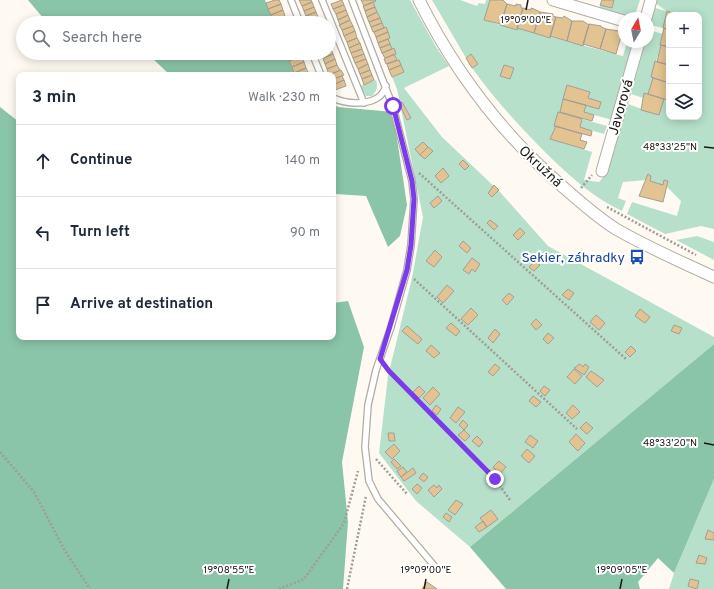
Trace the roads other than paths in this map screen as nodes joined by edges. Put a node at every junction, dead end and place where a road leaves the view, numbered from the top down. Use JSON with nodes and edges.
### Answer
{"nodes":[{"id":1,"x":291,"y":0,"type":"edge"},
{"id":2,"x":322,"y":0,"type":"edge"},
{"id":3,"x":352,"y":0,"type":"edge"},
{"id":4,"x":419,"y":0,"type":"edge"},
{"id":5,"x":553,"y":0,"type":"edge"},
{"id":6,"x":651,"y":0,"type":"edge"},
{"id":7,"x":648,"y":12,"type":"edge"},
{"id":8,"x":297,"y":16,"type":"edge"},
{"id":9,"x":329,"y":16,"type":"edge"},
{"id":10,"x":618,"y":19,"type":"edge"},
{"id":11,"x":336,"y":34,"type":"edge"},
{"id":12,"x":637,"y":48,"type":"edge"},
{"id":13,"x":315,"y":60,"type":"edge"},
{"id":14,"x":320,"y":72,"type":"edge"},
{"id":15,"x":386,"y":86,"type":"junction"},
{"id":16,"x":336,"y":99,"type":"edge"},
{"id":17,"x":364,"y":103,"type":"junction"},
{"id":18,"x":602,"y":171,"type":"dead end"},
{"id":19,"x":714,"y":277,"type":"edge"},
{"id":20,"x":437,"y":569,"type":"dead end"}],
"edges":[{"from":1,"to":8,"type":"lane"},
{"from":2,"to":9,"type":"lane"},
{"from":3,"to":15,"type":"lane"},
{"from":4,"to":19,"type":"street","name":"Okružná"},
{"from":5,"to":10,"type":"street"},
{"from":6,"to":7,"type":"street"},
{"from":11,"to":17,"type":"lane"},
{"from":12,"to":18,"type":"street","name":"Javorová"},
{"from":13,"to":14,"type":"lane"},
{"from":15,"to":17,"type":"lane"},
{"from":15,"to":20,"type":"lane"},
{"from":16,"to":17,"type":"lane"}]}
